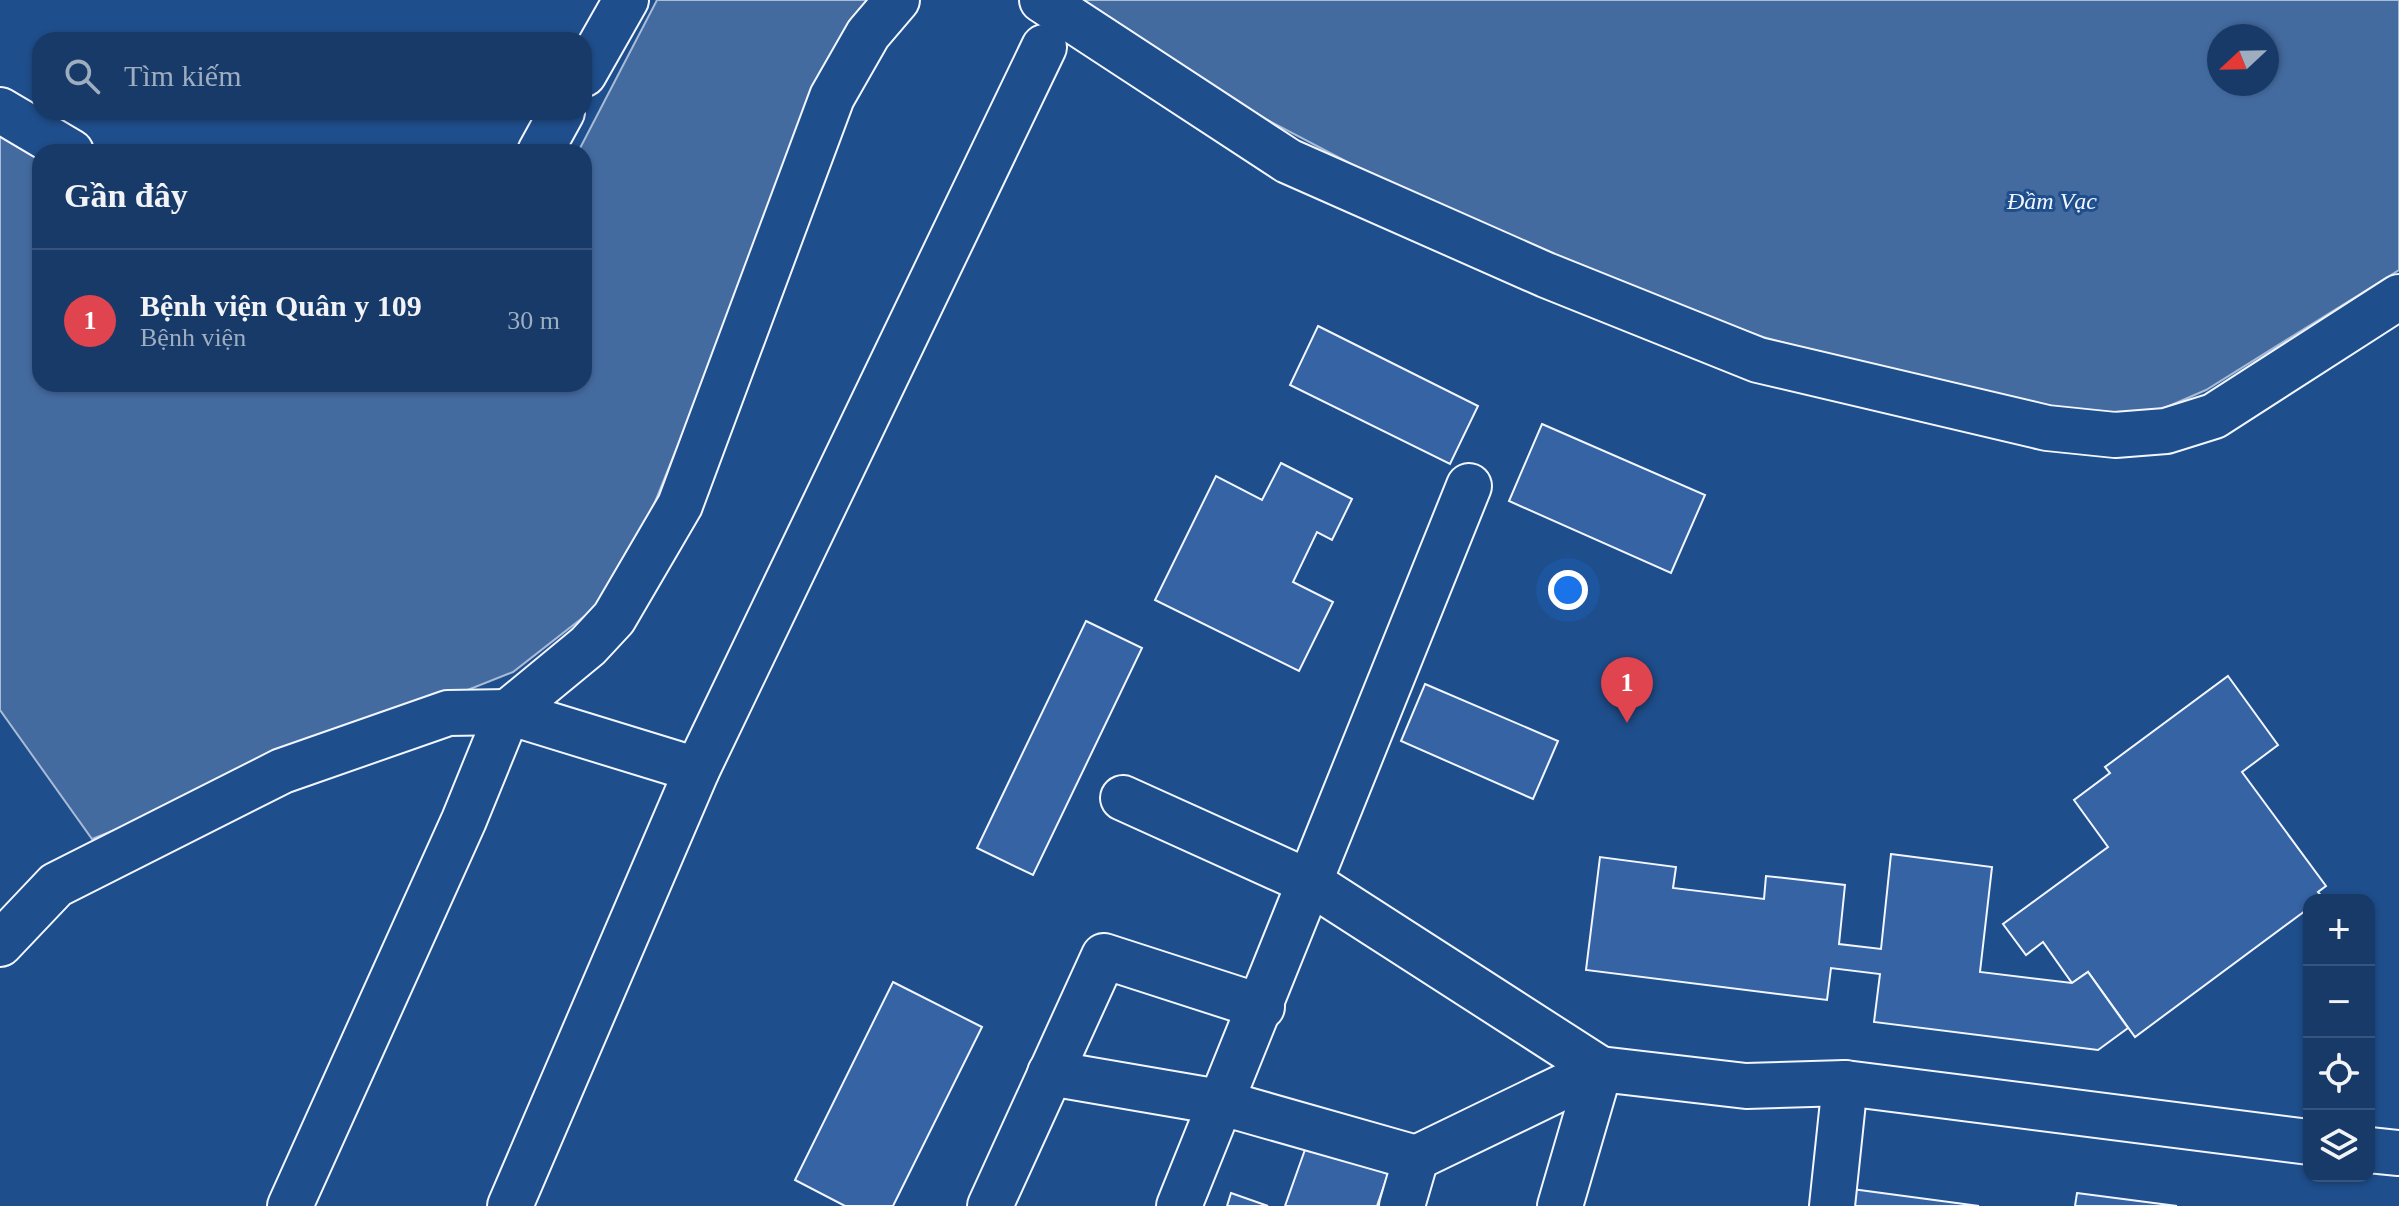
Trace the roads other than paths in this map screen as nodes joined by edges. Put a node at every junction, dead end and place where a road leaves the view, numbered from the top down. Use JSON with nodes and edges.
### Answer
{"nodes":[{"id":1,"x":626,"y":0,"type":"edge"},
{"id":2,"x":897,"y":0,"type":"edge"},
{"id":3,"x":1042,"y":0,"type":"edge"},
{"id":4,"x":1044,"y":47,"type":"dead end"},
{"id":5,"x":592,"y":60,"type":"edge"},
{"id":6,"x":0,"y":110,"type":"edge"},
{"id":7,"x":558,"y":120,"type":"edge"},
{"id":8,"x":57,"y":144,"type":"edge"},
{"id":9,"x":544,"y":144,"type":"edge"},
{"id":10,"x":2399,"y":297,"type":"edge"},
{"id":11,"x":1469,"y":486,"type":"dead end"},
{"id":12,"x":508,"y":712,"type":"junction"},
{"id":13,"x":697,"y":770,"type":"junction"},
{"id":14,"x":1123,"y":798,"type":"dead end"},
{"id":15,"x":1311,"y":883,"type":"junction"},
{"id":16,"x":0,"y":944,"type":"edge"},
{"id":17,"x":1262,"y":1007,"type":"junction"},
{"id":18,"x":1600,"y":1069,"type":"junction"},
{"id":19,"x":1050,"y":1073,"type":"junction"},
{"id":20,"x":1845,"y":1083,"type":"junction"},
{"id":21,"x":1219,"y":1102,"type":"junction"},
{"id":22,"x":2303,"y":1141,"type":"edge"},
{"id":23,"x":2375,"y":1151,"type":"edge"},
{"id":24,"x":2399,"y":1153,"type":"edge"},
{"id":25,"x":1416,"y":1158,"type":"junction"},
{"id":26,"x":290,"y":1206,"type":"edge"},
{"id":27,"x":510,"y":1206,"type":"edge"},
{"id":28,"x":990,"y":1206,"type":"edge"},
{"id":29,"x":1179,"y":1206,"type":"edge"},
{"id":30,"x":1402,"y":1206,"type":"edge"},
{"id":31,"x":1560,"y":1206,"type":"edge"},
{"id":32,"x":1832,"y":1206,"type":"edge"}],
"edges":[{"from":1,"to":5,"type":"street"},
{"from":2,"to":12,"type":"street"},
{"from":3,"to":10,"type":"street"},
{"from":4,"to":13,"type":"street"},
{"from":6,"to":8,"type":"street"},
{"from":7,"to":9,"type":"street"},
{"from":11,"to":15,"type":"street"},
{"from":12,"to":13,"type":"street"},
{"from":12,"to":16,"type":"street"},
{"from":12,"to":26,"type":"street"},
{"from":13,"to":27,"type":"street"},
{"from":14,"to":15,"type":"street"},
{"from":15,"to":17,"type":"street"},
{"from":15,"to":18,"type":"street"},
{"from":17,"to":19,"type":"street"},
{"from":17,"to":21,"type":"street"},
{"from":18,"to":20,"type":"street"},
{"from":18,"to":25,"type":"street"},
{"from":18,"to":31,"type":"street"},
{"from":19,"to":21,"type":"street"},
{"from":19,"to":28,"type":"street"},
{"from":20,"to":22,"type":"street"},
{"from":20,"to":32,"type":"street"},
{"from":21,"to":25,"type":"street"},
{"from":21,"to":29,"type":"street"},
{"from":23,"to":24,"type":"street"},
{"from":25,"to":30,"type":"street"}]}
